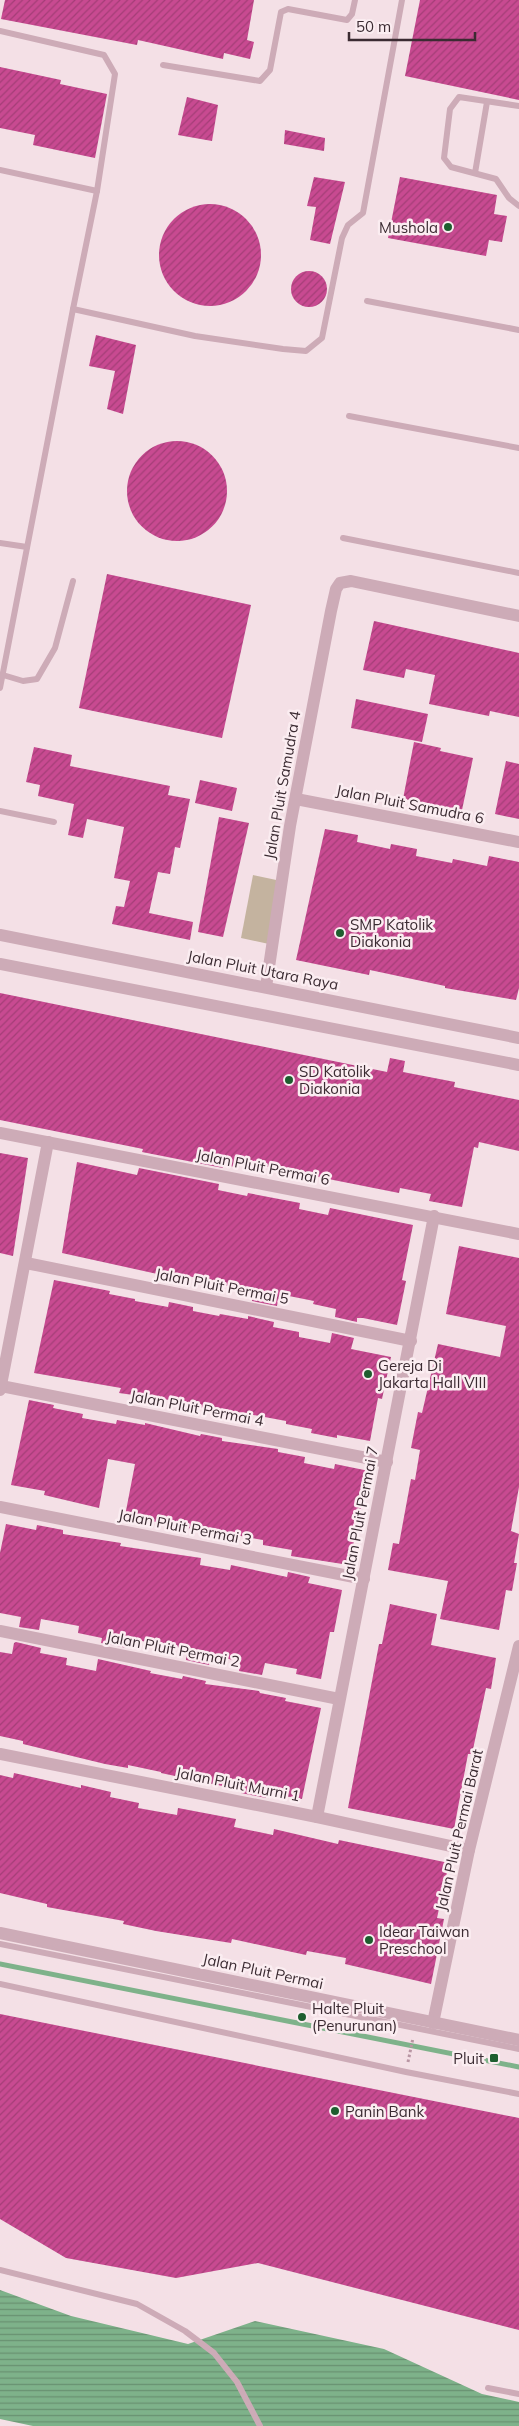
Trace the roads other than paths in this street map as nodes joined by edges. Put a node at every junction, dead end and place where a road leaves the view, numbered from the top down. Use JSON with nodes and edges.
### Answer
{"nodes":[{"id":1,"x":355,"y":0,"type":"edge"},
{"id":2,"x":402,"y":0,"type":"edge"},
{"id":3,"x":0,"y":32,"type":"edge"},
{"id":4,"x":163,"y":65,"type":"dead end"},
{"id":5,"x":487,"y":102,"type":"junction"},
{"id":6,"x":519,"y":106,"type":"edge"},
{"id":7,"x":0,"y":170,"type":"edge"},
{"id":8,"x":475,"y":173,"type":"junction"},
{"id":9,"x":97,"y":190,"type":"junction"},
{"id":10,"x":519,"y":206,"type":"edge"},
{"id":11,"x":367,"y":301,"type":"dead end"},
{"id":12,"x":73,"y":309,"type":"junction"},
{"id":13,"x":519,"y":330,"type":"edge"},
{"id":14,"x":349,"y":416,"type":"dead end"},
{"id":15,"x":519,"y":448,"type":"edge"},
{"id":16,"x":342,"y":538,"type":"dead end"},
{"id":17,"x":0,"y":543,"type":"edge"},
{"id":18,"x":27,"y":547,"type":"junction"},
{"id":19,"x":519,"y":573,"type":"edge"},
{"id":20,"x":73,"y":581,"type":"dead end"},
{"id":21,"x":519,"y":616,"type":"edge"},
{"id":22,"x":3,"y":675,"type":"junction"},
{"id":23,"x":0,"y":688,"type":"edge"},
{"id":24,"x":296,"y":800,"type":"junction"},
{"id":25,"x":0,"y":811,"type":"edge"},
{"id":26,"x":54,"y":822,"type":"dead end"},
{"id":27,"x":519,"y":842,"type":"edge"},
{"id":28,"x":0,"y":935,"type":"edge"},
{"id":29,"x":0,"y":964,"type":"edge"},
{"id":30,"x":266,"y":988,"type":"junction"},
{"id":31,"x":519,"y":1038,"type":"edge"},
{"id":32,"x":519,"y":1065,"type":"edge"},
{"id":33,"x":0,"y":1133,"type":"edge"},
{"id":34,"x":48,"y":1142,"type":"junction"},
{"id":35,"x":434,"y":1216,"type":"junction"},
{"id":36,"x":519,"y":1234,"type":"edge"},
{"id":37,"x":26,"y":1263,"type":"junction"},
{"id":38,"x":410,"y":1341,"type":"junction"},
{"id":39,"x":0,"y":1388,"type":"edge"},
{"id":40,"x":387,"y":1462,"type":"junction"},
{"id":41,"x":0,"y":1507,"type":"edge"},
{"id":42,"x":364,"y":1579,"type":"junction"},
{"id":43,"x":0,"y":1630,"type":"edge"},
{"id":44,"x":519,"y":1646,"type":"edge"},
{"id":45,"x":339,"y":1699,"type":"junction"},
{"id":46,"x":0,"y":1754,"type":"edge"},
{"id":47,"x":317,"y":1817,"type":"junction"},
{"id":48,"x":469,"y":1850,"type":"junction"},
{"id":49,"x":0,"y":1933,"type":"edge"},
{"id":50,"x":0,"y":1944,"type":"edge"},
{"id":51,"x":0,"y":1984,"type":"edge"},
{"id":52,"x":434,"y":2023,"type":"junction"},
{"id":53,"x":519,"y":2040,"type":"edge"},
{"id":54,"x":519,"y":2049,"type":"edge"},
{"id":55,"x":519,"y":2094,"type":"edge"},
{"id":56,"x":0,"y":2270,"type":"edge"},
{"id":57,"x":488,"y":2388,"type":"dead end"},
{"id":58,"x":519,"y":2394,"type":"edge"},
{"id":59,"x":260,"y":2426,"type":"edge"}],
"edges":[{"from":1,"to":4,"type":"lane"},
{"from":2,"to":12,"type":"lane"},
{"from":3,"to":9,"type":"lane"},
{"from":5,"to":6,"type":"lane"},
{"from":5,"to":8,"type":"lane"},
{"from":5,"to":8,"type":"lane"},
{"from":7,"to":9,"type":"lane"},
{"from":8,"to":10,"type":"lane"},
{"from":9,"to":12,"type":"lane"},
{"from":11,"to":13,"type":"lane"},
{"from":12,"to":18,"type":"lane"},
{"from":14,"to":15,"type":"lane"},
{"from":16,"to":19,"type":"lane"},
{"from":17,"to":18,"type":"lane"},
{"from":18,"to":22,"type":"lane"},
{"from":20,"to":22,"type":"lane"},
{"from":21,"to":24,"type":"street","name":"Jalan Pluit Samudra 4"},
{"from":22,"to":23,"type":"lane"},
{"from":24,"to":27,"type":"street","name":"Jalan Pluit Samudra 6"},
{"from":24,"to":30,"type":"street","name":"Jalan Pluit Samudra 4"},
{"from":25,"to":26,"type":"lane"},
{"from":28,"to":30,"type":"street","name":"Jalan Pluit Utara Raya"},
{"from":29,"to":32,"type":"street"},
{"from":30,"to":31,"type":"street","name":"Jalan Pluit Utara Raya"},
{"from":33,"to":34,"type":"street","name":"Jalan Pluit Permai 6"},
{"from":34,"to":35,"type":"street","name":"Jalan Pluit Permai 6"},
{"from":34,"to":37,"type":"street"},
{"from":35,"to":36,"type":"street","name":"Jalan Pluit Permai 6"},
{"from":35,"to":38,"type":"street","name":"Jalan Pluit Permai 7"},
{"from":37,"to":38,"type":"street","name":"Jalan Pluit Permai 5"},
{"from":37,"to":39,"type":"street"},
{"from":38,"to":40,"type":"street","name":"Jalan Pluit Permai 7"},
{"from":39,"to":40,"type":"street","name":"Jalan Pluit Permai 4"},
{"from":40,"to":42,"type":"street","name":"Jalan Pluit Permai 7"},
{"from":41,"to":42,"type":"street","name":"Jalan Pluit Permai 3"},
{"from":42,"to":45,"type":"street","name":"Jalan Pluit Permai 7"},
{"from":43,"to":45,"type":"street","name":"Jalan Pluit Permai 2"},
{"from":44,"to":48,"type":"street","name":"Jalan Pluit Permai Barat"},
{"from":45,"to":47,"type":"street","name":"Jalan Pluit Permai 7"},
{"from":46,"to":47,"type":"street","name":"Jalan Pluit Murni 1"},
{"from":47,"to":48,"type":"street","name":"Jalan Pluit Murni 1"},
{"from":48,"to":52,"type":"street","name":"Jalan Pluit Permai Barat"},
{"from":49,"to":52,"type":"street","name":"Jalan Pluit Permai"},
{"from":50,"to":54,"type":"lane"},
{"from":51,"to":55,"type":"lane"},
{"from":52,"to":53,"type":"street","name":"Jalan Pluit Permai"},
{"from":56,"to":59,"type":"lane"},
{"from":57,"to":58,"type":"lane"}]}
